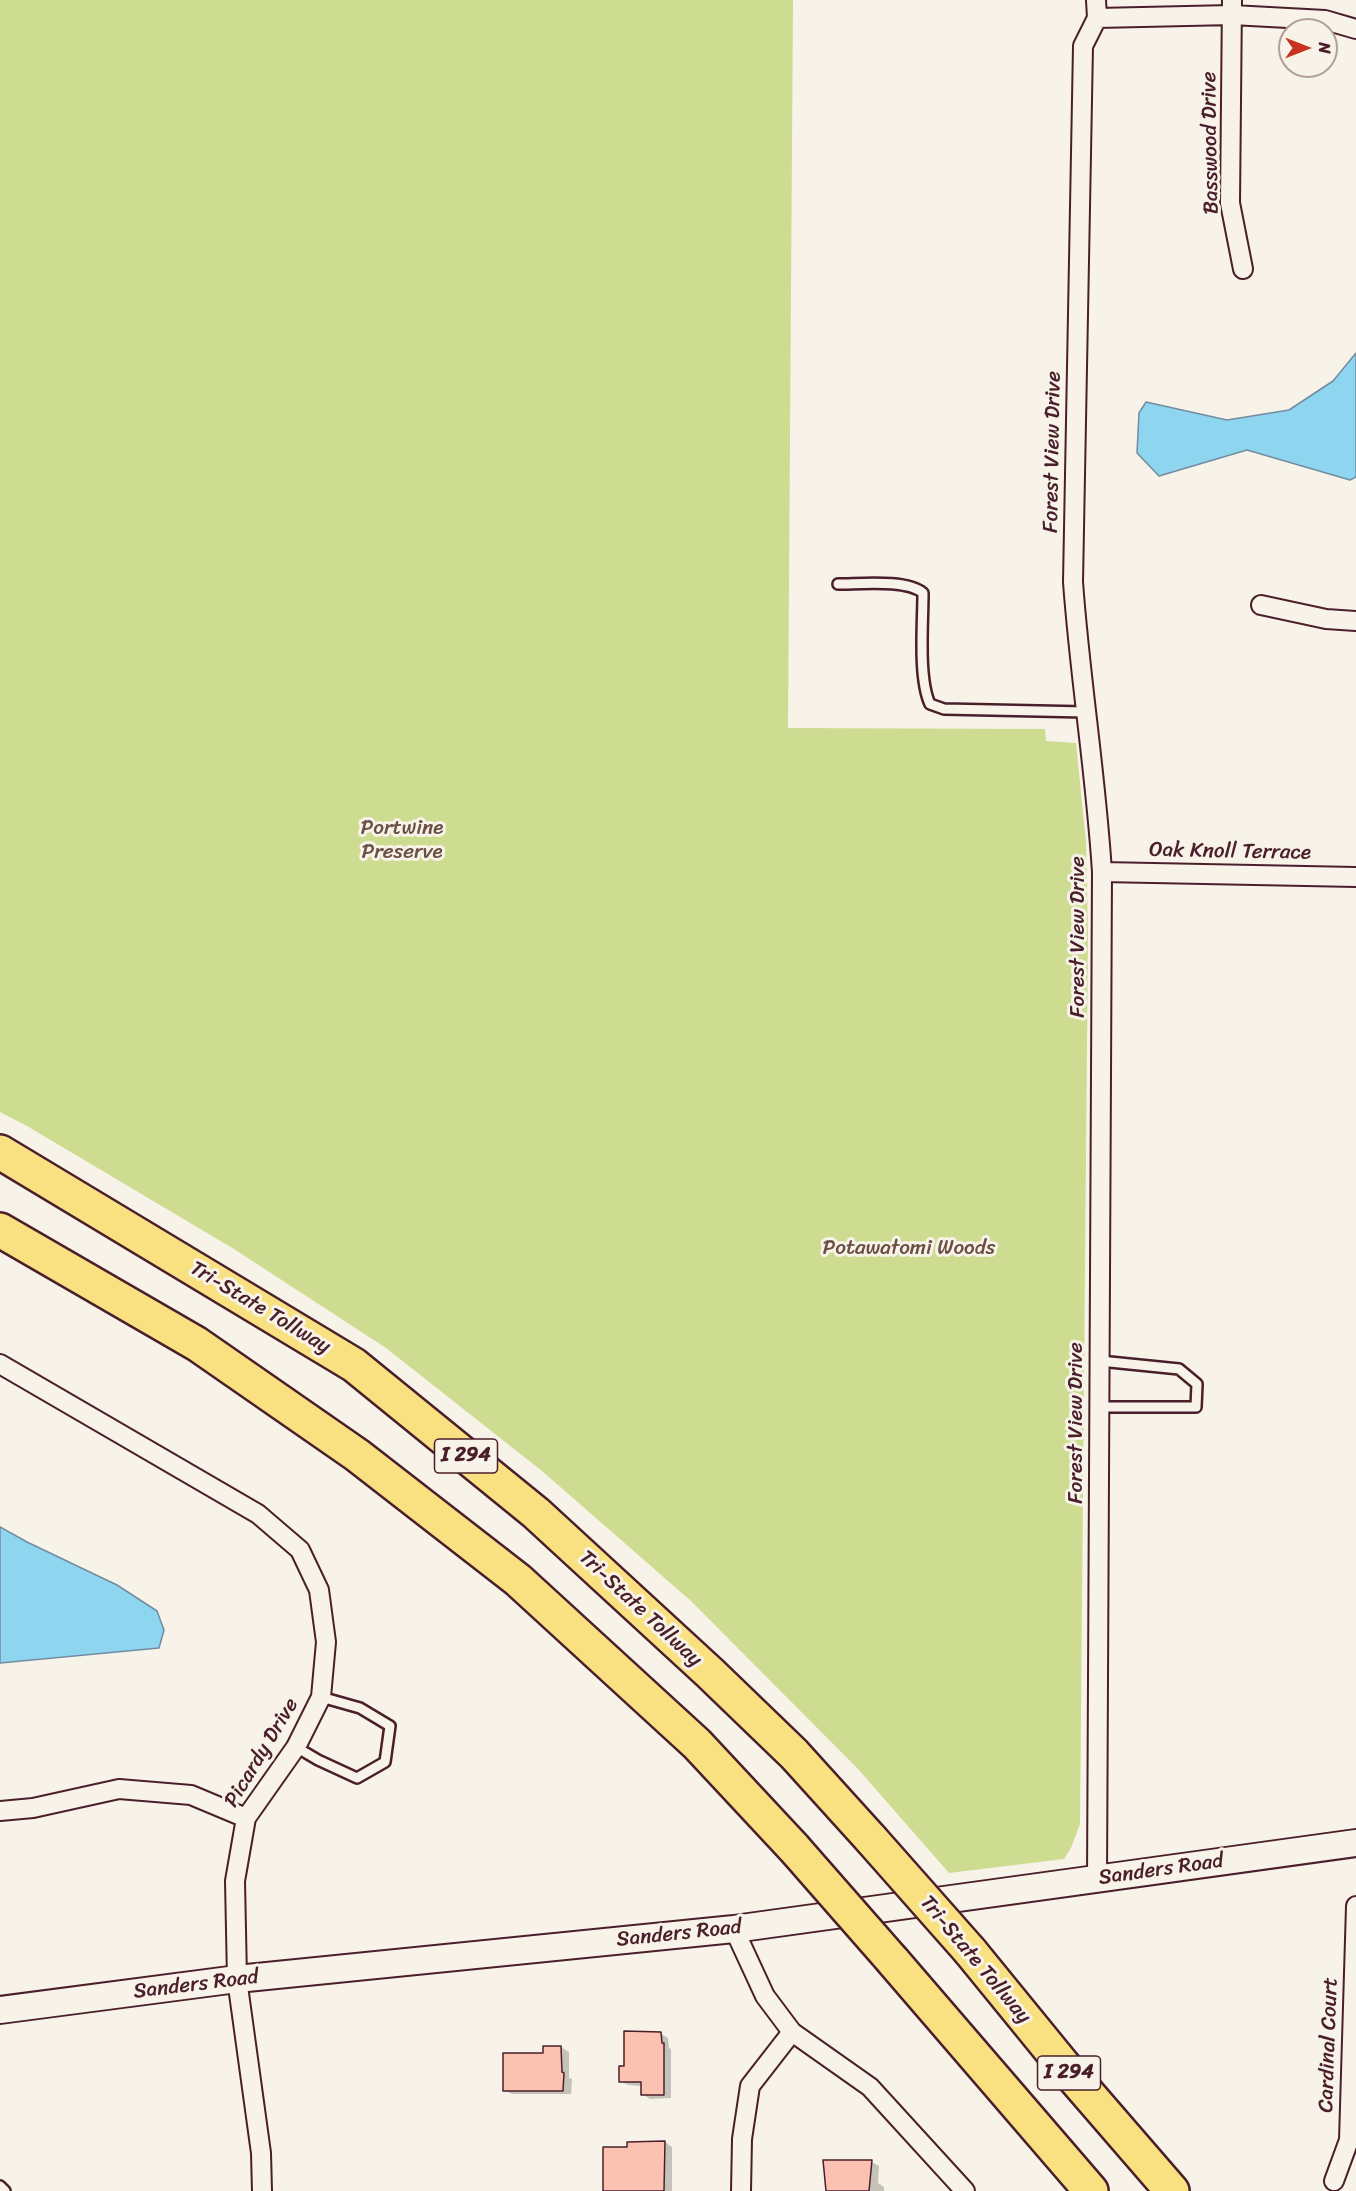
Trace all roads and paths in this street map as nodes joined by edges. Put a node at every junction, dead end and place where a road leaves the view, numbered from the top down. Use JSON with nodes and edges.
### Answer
{"nodes":[{"id":1,"x":1096,"y":0,"type":"edge"},
{"id":2,"x":1232,"y":8,"type":"edge"},
{"id":3,"x":1097,"y":18,"type":"junction"},
{"id":4,"x":1356,"y":29,"type":"edge"},
{"id":5,"x":1243,"y":269,"type":"dead end"},
{"id":6,"x":838,"y":584,"type":"dead end"},
{"id":7,"x":1261,"y":605,"type":"dead end"},
{"id":8,"x":1356,"y":621,"type":"edge"},
{"id":9,"x":1086,"y":711,"type":"junction"},
{"id":10,"x":1102,"y":872,"type":"junction"},
{"id":11,"x":1356,"y":877,"type":"edge"},
{"id":12,"x":0,"y":1152,"type":"edge"},
{"id":13,"x":0,"y":1230,"type":"edge"},
{"id":14,"x":1100,"y":1361,"type":"junction"},
{"id":15,"x":0,"y":1364,"type":"edge"},
{"id":16,"x":1100,"y":1407,"type":"junction"},
{"id":17,"x":321,"y":1697,"type":"junction"},
{"id":18,"x":296,"y":1747,"type":"junction"},
{"id":19,"x":0,"y":1811,"type":"edge"},
{"id":20,"x":246,"y":1818,"type":"junction"},
{"id":21,"x":1356,"y":1843,"type":"edge"},
{"id":22,"x":1098,"y":1879,"type":"junction"},
{"id":23,"x":1356,"y":1906,"type":"edge"},
{"id":24,"x":734,"y":1929,"type":"junction"},
{"id":25,"x":237,"y":1979,"type":"junction"},
{"id":26,"x":0,"y":2010,"type":"edge"},
{"id":27,"x":792,"y":2032,"type":"junction"},
{"id":28,"x":1334,"y":2181,"type":"dead end"},
{"id":29,"x":0,"y":2186,"type":"edge"},
{"id":30,"x":6,"y":2191,"type":"edge"},
{"id":31,"x":262,"y":2191,"type":"edge"},
{"id":32,"x":741,"y":2191,"type":"edge"},
{"id":33,"x":965,"y":2191,"type":"edge"},
{"id":34,"x":1091,"y":2191,"type":"edge"},
{"id":35,"x":1172,"y":2191,"type":"edge"}],
"edges":[{"from":1,"to":3,"type":"street","name":"Forest View Drive"},
{"from":2,"to":3,"type":"street"},
{"from":2,"to":4,"type":"street"},
{"from":2,"to":5,"type":"street","name":"Basswood Drive"},
{"from":3,"to":9,"type":"street","name":"Forest View Drive"},
{"from":6,"to":9,"type":"lane"},
{"from":7,"to":8,"type":"street"},
{"from":9,"to":10,"type":"street","name":"Forest View Drive"},
{"from":10,"to":11,"type":"street","name":"Oak Knoll Terrace"},
{"from":10,"to":14,"type":"street","name":"Forest View Drive"},
{"from":12,"to":35,"type":"highway","name":"Tri-State Tollway","number":"I 294","bridge":true},
{"from":13,"to":34,"type":"highway","number":"I 294","bridge":true},
{"from":14,"to":16,"type":"street","name":"Forest View Drive"},
{"from":14,"to":16,"type":"lane"},
{"from":15,"to":17,"type":"street","name":"Picardy Drive"},
{"from":16,"to":22,"type":"street","name":"Forest View Drive"},
{"from":17,"to":18,"type":"street","name":"Picardy Drive"},
{"from":17,"to":18,"type":"lane"},
{"from":18,"to":20,"type":"street","name":"Picardy Drive"},
{"from":19,"to":20,"type":"street"},
{"from":20,"to":25,"type":"street","name":"Picardy Drive"},
{"from":21,"to":22,"type":"main road","name":"Sanders Road"},
{"from":22,"to":24,"type":"main road","name":"Sanders Road"},
{"from":23,"to":28,"type":"street","name":"Cardinal Court"},
{"from":24,"to":25,"type":"main road","name":"Sanders Road"},
{"from":24,"to":27,"type":"street"},
{"from":25,"to":26,"type":"main road","name":"Sanders Road"},
{"from":25,"to":31,"type":"street","name":"Picardy Drive"},
{"from":27,"to":32,"type":"street"},
{"from":27,"to":33,"type":"street"},
{"from":29,"to":30,"type":"lane"}]}
